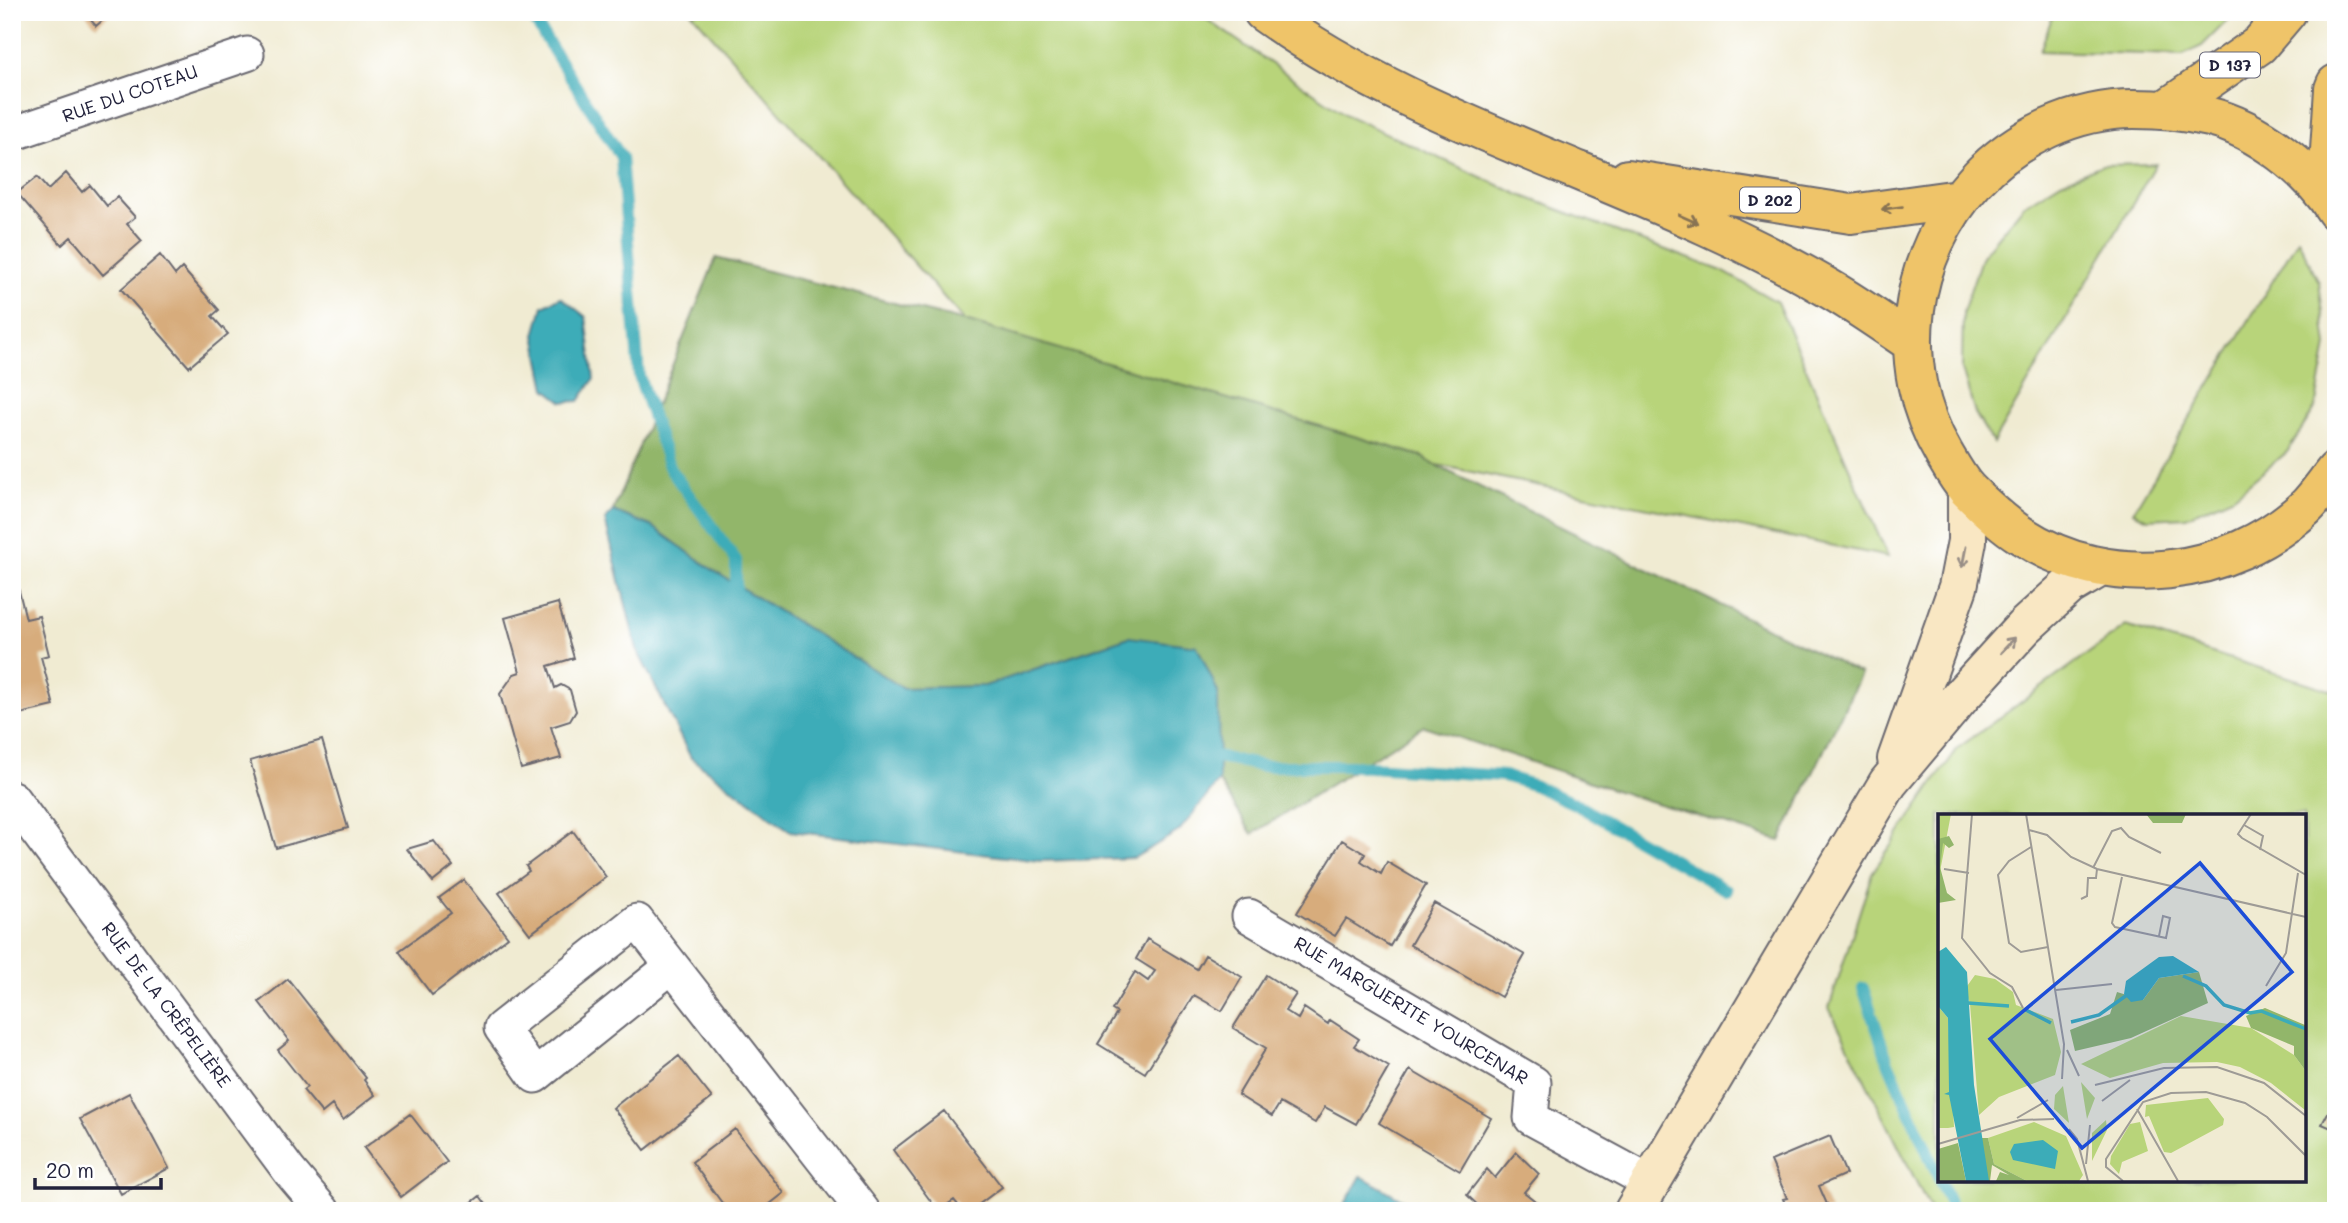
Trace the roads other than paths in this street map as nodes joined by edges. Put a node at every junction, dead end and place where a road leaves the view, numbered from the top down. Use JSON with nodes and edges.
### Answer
{"nodes":[{"id":1,"x":1263,"y":12,"type":"edge"},
{"id":2,"x":2287,"y":12,"type":"edge"},
{"id":3,"x":247,"y":54,"type":"dead end"},
{"id":4,"x":2336,"y":84,"type":"edge"},
{"id":5,"x":2166,"y":109,"type":"junction"},
{"id":6,"x":12,"y":134,"type":"edge"},
{"id":7,"x":1581,"y":172,"type":"junction"},
{"id":8,"x":1959,"y":199,"type":"junction"},
{"id":9,"x":2331,"y":203,"type":"edge"},
{"id":10,"x":1912,"y":343,"type":"junction"},
{"id":11,"x":2336,"y":470,"type":"edge"},
{"id":12,"x":1967,"y":489,"type":"junction"},
{"id":13,"x":2321,"y":504,"type":"edge"},
{"id":14,"x":2101,"y":567,"type":"junction"},
{"id":15,"x":1888,"y":783,"type":"junction"},
{"id":16,"x":12,"y":798,"type":"edge"},
{"id":17,"x":1249,"y":916,"type":"dead end"},
{"id":18,"x":672,"y":966,"type":"junction"},
{"id":19,"x":1643,"y":1197,"type":"edge"},
{"id":20,"x":323,"y":1211,"type":"edge"},
{"id":21,"x":863,"y":1211,"type":"edge"}],
"edges":[{"from":1,"to":7,"type":"main road","number":"D 202"},
{"from":2,"to":5,"type":"main road","number":"D 137"},
{"from":3,"to":6,"type":"street","name":"RUE DU COTEAU"},
{"from":4,"to":9,"type":"main road"},
{"from":5,"to":8,"type":"main road"},
{"from":5,"to":9,"type":"main road"},
{"from":8,"to":7,"type":"main road","number":"D 202","one_way":true},
{"from":7,"to":10,"type":"main road","number":"D 202","one_way":true},
{"from":8,"to":10,"type":"main road"},
{"from":10,"to":12,"type":"main road"},
{"from":11,"to":13,"type":"main road"},
{"from":12,"to":14,"type":"main road"},
{"from":12,"to":15,"type":"main road","one_way":true},
{"from":13,"to":14,"type":"main road"},
{"from":15,"to":14,"type":"main road","one_way":true},
{"from":15,"to":19,"type":"main road"},
{"from":16,"to":20,"type":"street","name":"RUE DE LA CRÊPELIÈRE"},
{"from":17,"to":19,"type":"street","name":"RUE MARGUERITE YOURCENAR"},
{"from":18,"to":18,"type":"street"},
{"from":18,"to":21,"type":"street"}]}
